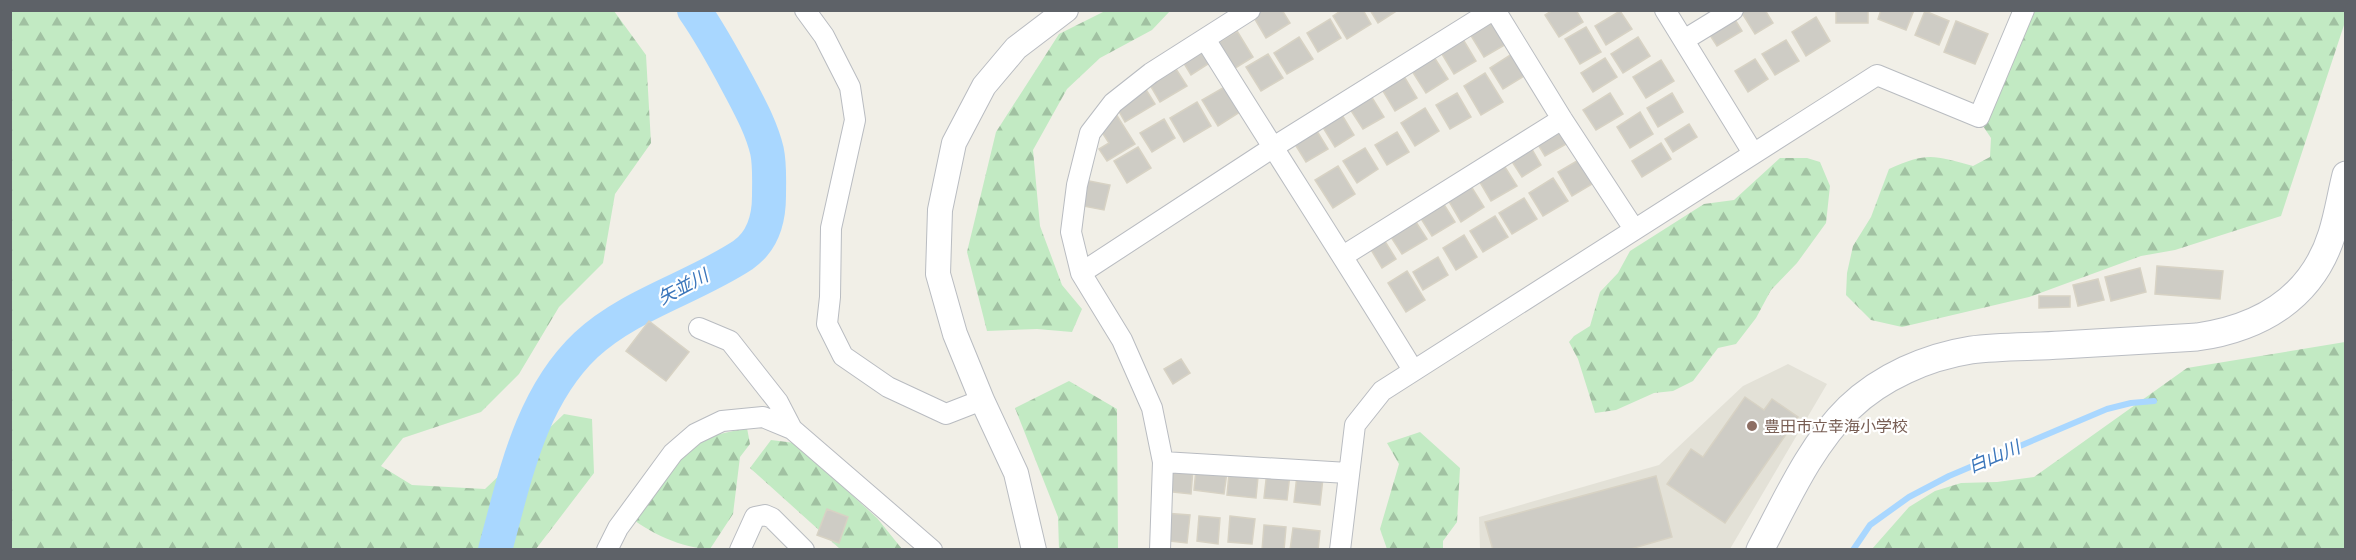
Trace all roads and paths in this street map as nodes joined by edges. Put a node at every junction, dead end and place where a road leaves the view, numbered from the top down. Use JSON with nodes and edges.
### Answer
{"nodes":[{"id":1,"x":805,"y":10,"type":"edge"},
{"id":2,"x":1066,"y":10,"type":"edge"},
{"id":3,"x":1250,"y":10,"type":"edge"},
{"id":4,"x":1494,"y":10,"type":"edge"},
{"id":5,"x":1665,"y":10,"type":"edge"},
{"id":6,"x":1733,"y":10,"type":"edge"},
{"id":7,"x":2024,"y":10,"type":"edge"},
{"id":8,"x":1205,"y":39,"type":"junction"},
{"id":9,"x":1684,"y":40,"type":"junction"},
{"id":10,"x":1562,"y":119,"type":"junction"},
{"id":11,"x":1272,"y":148,"type":"junction"},
{"id":12,"x":1753,"y":153,"type":"junction"},
{"id":13,"x":2346,"y":175,"type":"edge"},
{"id":14,"x":1634,"y":229,"type":"junction"},
{"id":15,"x":1343,"y":256,"type":"junction"},
{"id":16,"x":1081,"y":273,"type":"junction"},
{"id":17,"x":699,"y":328,"type":"dead end"},
{"id":18,"x":1413,"y":370,"type":"junction"},
{"id":19,"x":982,"y":400,"type":"junction"},
{"id":20,"x":792,"y":429,"type":"junction"},
{"id":21,"x":1163,"y":462,"type":"junction"},
{"id":22,"x":1348,"y":472,"type":"junction"},
{"id":23,"x":607,"y":549,"type":"edge"},
{"id":24,"x":740,"y":549,"type":"edge"},
{"id":25,"x":804,"y":549,"type":"edge"},
{"id":26,"x":932,"y":549,"type":"edge"},
{"id":27,"x":1034,"y":549,"type":"edge"},
{"id":28,"x":1160,"y":549,"type":"edge"},
{"id":29,"x":1340,"y":549,"type":"edge"},
{"id":30,"x":1760,"y":549,"type":"edge"}],
"edges":[{"from":1,"to":19,"type":"street"},
{"from":2,"to":19,"type":"street"},
{"from":3,"to":8,"type":"street"},
{"from":4,"to":10,"type":"street"},
{"from":4,"to":11,"type":"street"},
{"from":5,"to":9,"type":"street"},
{"from":6,"to":9,"type":"street"},
{"from":7,"to":12,"type":"street"},
{"from":8,"to":11,"type":"street"},
{"from":8,"to":16,"type":"street"},
{"from":9,"to":12,"type":"street"},
{"from":10,"to":14,"type":"street"},
{"from":10,"to":15,"type":"street"},
{"from":11,"to":15,"type":"street"},
{"from":11,"to":16,"type":"street"},
{"from":12,"to":14,"type":"street"},
{"from":13,"to":30,"type":"main road"},
{"from":14,"to":18,"type":"street"},
{"from":15,"to":18,"type":"street"},
{"from":16,"to":21,"type":"street"},
{"from":17,"to":20,"type":"street"},
{"from":18,"to":22,"type":"street"},
{"from":19,"to":27,"type":"street"},
{"from":20,"to":23,"type":"street"},
{"from":20,"to":26,"type":"street"},
{"from":21,"to":22,"type":"street"},
{"from":21,"to":28,"type":"street"},
{"from":22,"to":29,"type":"street"},
{"from":24,"to":25,"type":"street"}]}
